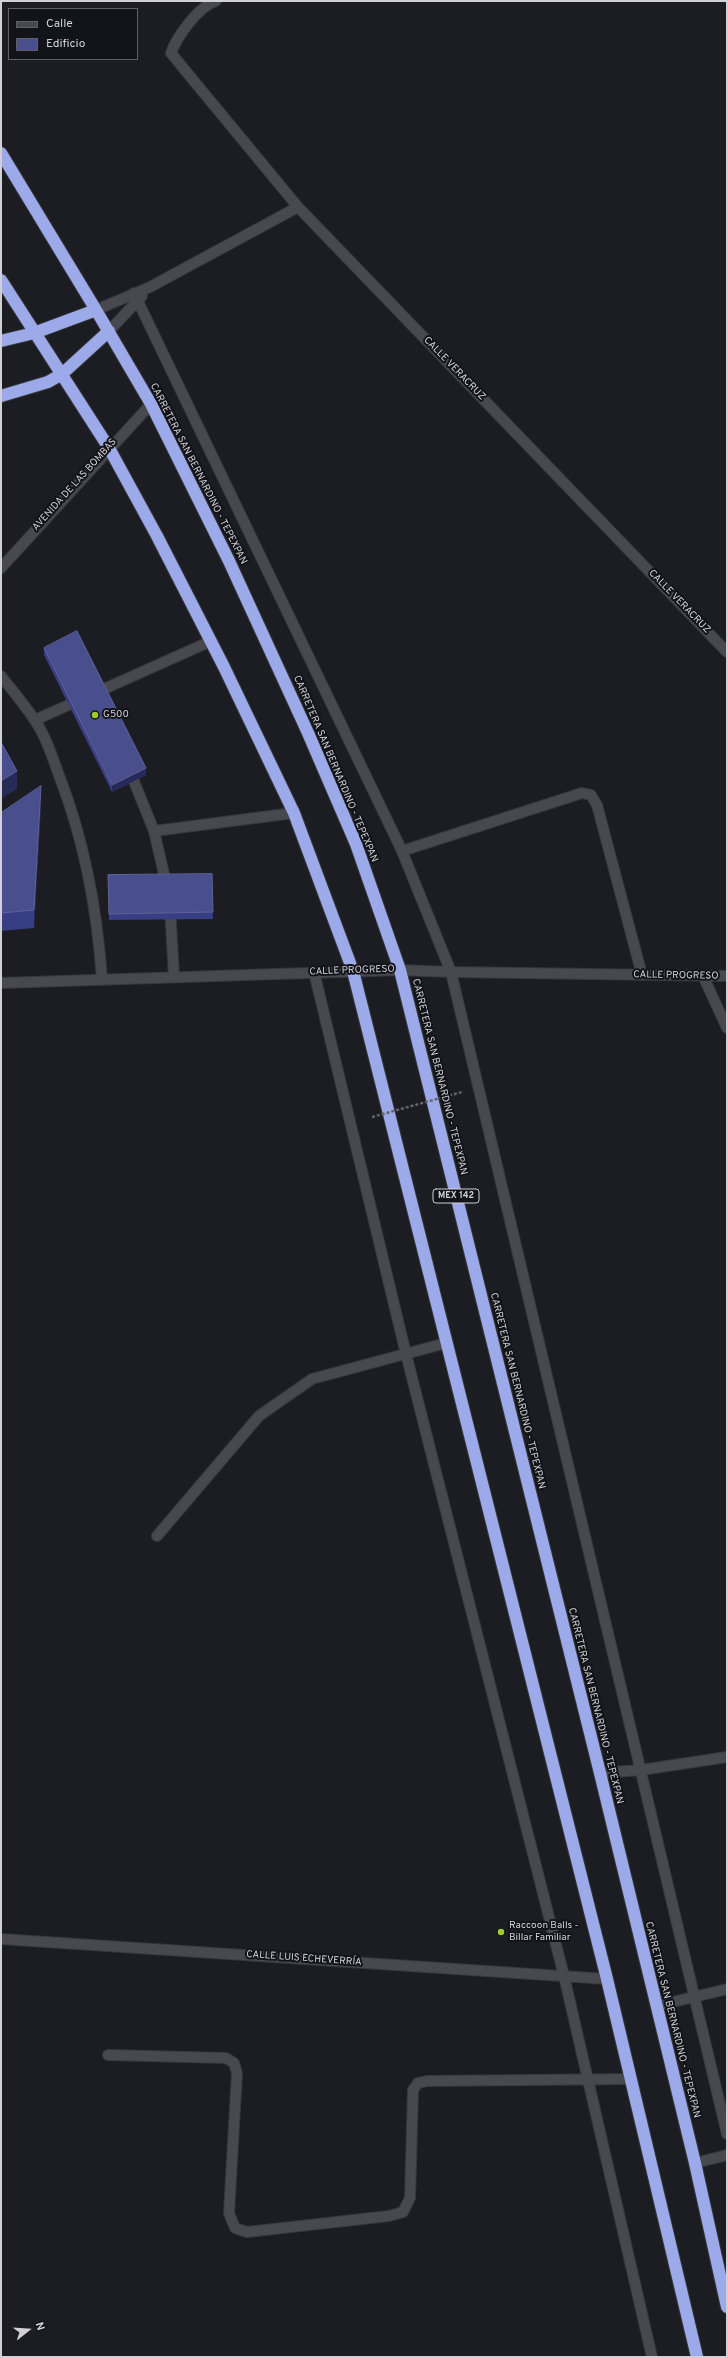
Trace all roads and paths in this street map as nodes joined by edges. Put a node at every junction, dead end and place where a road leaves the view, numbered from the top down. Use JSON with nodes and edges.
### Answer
{"nodes":[{"id":1,"x":210,"y":2,"type":"edge"},
{"id":2,"x":1,"y":153,"type":"edge"},
{"id":3,"x":298,"y":207,"type":"junction"},
{"id":4,"x":1,"y":280,"type":"edge"},
{"id":5,"x":136,"y":297,"type":"junction"},
{"id":6,"x":96,"y":310,"type":"junction"},
{"id":7,"x":109,"y":332,"type":"junction"},
{"id":8,"x":34,"y":333,"type":"junction"},
{"id":9,"x":1,"y":341,"type":"edge"},
{"id":10,"x":62,"y":374,"type":"junction"},
{"id":11,"x":1,"y":396,"type":"edge"},
{"id":12,"x":151,"y":404,"type":"junction"},
{"id":13,"x":109,"y":448,"type":"junction"},
{"id":14,"x":1,"y":568,"type":"edge"},
{"id":15,"x":211,"y":642,"type":"junction"},
{"id":16,"x":727,"y":652,"type":"edge"},
{"id":17,"x":1,"y":676,"type":"edge"},
{"id":18,"x":35,"y":720,"type":"junction"},
{"id":19,"x":124,"y":759,"type":"edge"},
{"id":20,"x":294,"y":813,"type":"junction"},
{"id":21,"x":154,"y":831,"type":"junction"},
{"id":22,"x":402,"y":851,"type":"junction"},
{"id":23,"x":400,"y":970,"type":"junction"},
{"id":24,"x":353,"y":971,"type":"junction"},
{"id":25,"x":314,"y":972,"type":"junction"},
{"id":26,"x":451,"y":972,"type":"junction"},
{"id":27,"x":642,"y":975,"type":"junction"},
{"id":28,"x":703,"y":976,"type":"junction"},
{"id":29,"x":727,"y":976,"type":"edge"},
{"id":30,"x":174,"y":977,"type":"junction"},
{"id":31,"x":102,"y":979,"type":"junction"},
{"id":32,"x":1,"y":983,"type":"edge"},
{"id":33,"x":727,"y":1028,"type":"edge"},
{"id":34,"x":462,"y":1092,"type":"dead end"},
{"id":35,"x":372,"y":1117,"type":"dead end"},
{"id":36,"x":446,"y":1344,"type":"junction"},
{"id":37,"x":406,"y":1354,"type":"junction"},
{"id":38,"x":157,"y":1536,"type":"dead end"},
{"id":39,"x":727,"y":1758,"type":"edge"},
{"id":40,"x":641,"y":1770,"type":"junction"},
{"id":41,"x":600,"y":1773,"type":"junction"},
{"id":42,"x":1,"y":1939,"type":"edge"},
{"id":43,"x":564,"y":1976,"type":"junction"},
{"id":44,"x":607,"y":1979,"type":"junction"},
{"id":45,"x":727,"y":1989,"type":"edge"},
{"id":46,"x":693,"y":1996,"type":"junction"},
{"id":47,"x":656,"y":2006,"type":"junction"},
{"id":48,"x":108,"y":2054,"type":"dead end"},
{"id":49,"x":631,"y":2079,"type":"junction"},
{"id":50,"x":588,"y":2080,"type":"junction"},
{"id":51,"x":727,"y":2134,"type":"edge"},
{"id":52,"x":727,"y":2155,"type":"edge"},
{"id":53,"x":695,"y":2163,"type":"junction"},
{"id":54,"x":727,"y":2307,"type":"edge"},
{"id":55,"x":652,"y":2357,"type":"edge"},
{"id":56,"x":696,"y":2357,"type":"edge"}],
"edges":[{"from":1,"to":3,"type":"street","name":"CALLE VERACRUZ"},
{"from":2,"to":6,"type":"highway","name":"CARRETERA SAN BERNARDINO - TEPEXPAN","number":"MEX 142"},
{"from":3,"to":5,"type":"street"},
{"from":3,"to":16,"type":"street","name":"CALLE VERACRUZ"},
{"from":4,"to":8,"type":"highway"},
{"from":5,"to":6,"type":"street"},
{"from":5,"to":7,"type":"street"},
{"from":5,"to":22,"type":"street"},
{"from":6,"to":7,"type":"highway","name":"CARRETERA SAN BERNARDINO - TEPEXPAN","number":"MEX 142"},
{"from":6,"to":8,"type":"highway"},
{"from":7,"to":10,"type":"highway"},
{"from":7,"to":12,"type":"highway","name":"CARRETERA SAN BERNARDINO - TEPEXPAN","number":"MEX 142"},
{"from":8,"to":9,"type":"highway"},
{"from":8,"to":10,"type":"highway"},
{"from":10,"to":11,"type":"highway"},
{"from":10,"to":13,"type":"highway"},
{"from":12,"to":13,"type":"street","name":"AVENIDA DE LAS BOMBAS"},
{"from":12,"to":23,"type":"highway","name":"CARRETERA SAN BERNARDINO - TEPEXPAN","number":"MEX 142"},
{"from":13,"to":14,"type":"street","name":"AVENIDA DE LAS BOMBAS"},
{"from":13,"to":15,"type":"highway"},
{"from":15,"to":18,"type":"street"},
{"from":15,"to":20,"type":"highway"},
{"from":17,"to":18,"type":"street"},
{"from":18,"to":31,"type":"street"},
{"from":19,"to":21,"type":"street"},
{"from":20,"to":21,"type":"street"},
{"from":20,"to":24,"type":"highway"},
{"from":21,"to":30,"type":"street"},
{"from":22,"to":26,"type":"street"},
{"from":22,"to":27,"type":"street"},
{"from":23,"to":24,"type":"street","name":"CALLE PROGRESO"},
{"from":23,"to":26,"type":"street","name":"CALLE PROGRESO"},
{"from":23,"to":41,"type":"highway","name":"CARRETERA SAN BERNARDINO - TEPEXPAN","number":"MEX 142"},
{"from":24,"to":25,"type":"street","name":"CALLE PROGRESO"},
{"from":24,"to":36,"type":"highway"},
{"from":25,"to":30,"type":"street","name":"CALLE PROGRESO"},
{"from":25,"to":37,"type":"street"},
{"from":26,"to":27,"type":"street","name":"CALLE PROGRESO"},
{"from":26,"to":40,"type":"street"},
{"from":27,"to":28,"type":"street","name":"CALLE PROGRESO"},
{"from":28,"to":29,"type":"street","name":"CALLE PROGRESO"},
{"from":28,"to":33,"type":"street"},
{"from":30,"to":31,"type":"street","name":"CALLE PROGRESO"},
{"from":31,"to":32,"type":"street","name":"CALLE PROGRESO"},
{"from":34,"to":35,"type":"path","bridge":true},
{"from":36,"to":37,"type":"street"},
{"from":36,"to":44,"type":"highway"},
{"from":37,"to":38,"type":"street"},
{"from":37,"to":43,"type":"street"},
{"from":39,"to":40,"type":"street"},
{"from":40,"to":41,"type":"street"},
{"from":40,"to":46,"type":"street"},
{"from":41,"to":47,"type":"highway","name":"CARRETERA SAN BERNARDINO - TEPEXPAN","number":"MEX 142"},
{"from":42,"to":43,"type":"street","name":"CALLE LUIS ECHEVERRÍA"},
{"from":43,"to":44,"type":"street","name":"CALLE LUIS ECHEVERRÍA"},
{"from":43,"to":50,"type":"street"},
{"from":44,"to":49,"type":"highway"},
{"from":45,"to":46,"type":"street"},
{"from":46,"to":47,"type":"street"},
{"from":46,"to":51,"type":"street"},
{"from":47,"to":53,"type":"highway","name":"CARRETERA SAN BERNARDINO - TEPEXPAN","number":"MEX 142"},
{"from":48,"to":50,"type":"street"},
{"from":49,"to":50,"type":"street"},
{"from":49,"to":56,"type":"highway"},
{"from":50,"to":55,"type":"street"},
{"from":52,"to":53,"type":"street"},
{"from":53,"to":54,"type":"highway","name":"CARRETERA SAN BERNARDINO - TEPEXPAN","number":"MEX 142"}]}
